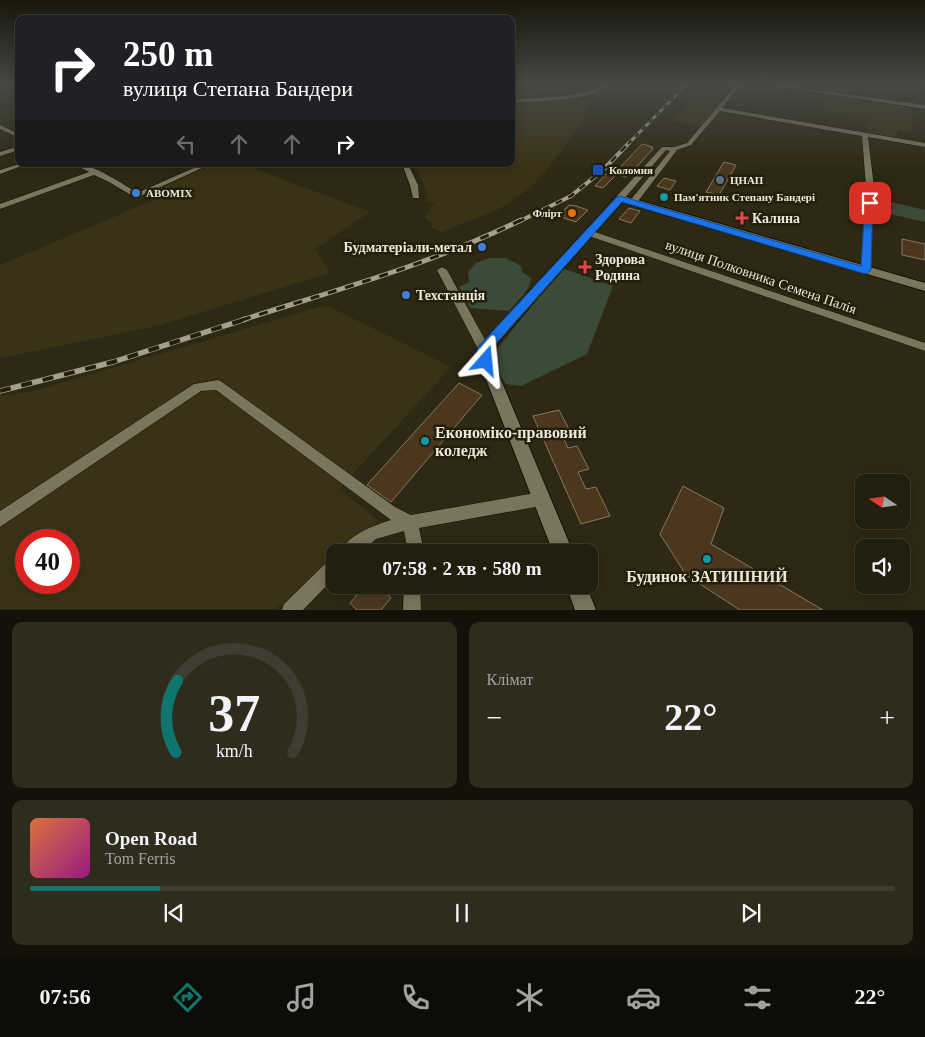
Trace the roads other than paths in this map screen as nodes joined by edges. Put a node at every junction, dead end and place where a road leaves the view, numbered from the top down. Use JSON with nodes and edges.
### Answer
{"nodes":[{"id":1,"x":716,"y":112,"type":"edge"},
{"id":2,"x":738,"y":112,"type":"edge"},
{"id":3,"x":0,"y":127,"type":"edge"},
{"id":4,"x":15,"y":134,"type":"edge"},
{"id":5,"x":865,"y":135,"type":"junction"},
{"id":6,"x":925,"y":145,"type":"edge"},
{"id":7,"x":15,"y":149,"type":"edge"},
{"id":8,"x":674,"y":149,"type":"junction"},
{"id":9,"x":1,"y":153,"type":"edge"},
{"id":10,"x":15,"y":167,"type":"edge"},
{"id":11,"x":84,"y":167,"type":"edge"},
{"id":12,"x":201,"y":167,"type":"edge"},
{"id":13,"x":406,"y":167,"type":"edge"},
{"id":14,"x":0,"y":172,"type":"edge"},
{"id":15,"x":95,"y":172,"type":"junction"},
{"id":16,"x":416,"y":196,"type":"dead end"},
{"id":17,"x":620,"y":198,"type":"junction"},
{"id":18,"x":633,"y":202,"type":"junction"},
{"id":19,"x":0,"y":207,"type":"edge"},
{"id":20,"x":589,"y":233,"type":"junction"},
{"id":21,"x":442,"y":270,"type":"dead end"},
{"id":22,"x":866,"y":270,"type":"junction"},
{"id":23,"x":925,"y":288,"type":"edge"},
{"id":24,"x":925,"y":346,"type":"edge"},
{"id":25,"x":484,"y":349,"type":"junction"},
{"id":26,"x":541,"y":499,"type":"junction"},
{"id":27,"x":0,"y":520,"type":"edge"},
{"id":28,"x":410,"y":522,"type":"junction"},
{"id":29,"x":359,"y":544,"type":"edge"},
{"id":30,"x":414,"y":544,"type":"edge"},
{"id":31,"x":560,"y":544,"type":"edge"},
{"id":32,"x":326,"y":575,"type":"edge"},
{"id":33,"x":412,"y":594,"type":"edge"},
{"id":34,"x":580,"y":594,"type":"edge"},
{"id":35,"x":290,"y":610,"type":"edge"},
{"id":36,"x":412,"y":610,"type":"edge"},
{"id":37,"x":586,"y":610,"type":"edge"}],
"edges":[{"from":1,"to":8,"type":"street"},
{"from":2,"to":5,"type":"street"},
{"from":3,"to":4,"type":"street"},
{"from":5,"to":6,"type":"street"},
{"from":5,"to":22,"type":"street"},
{"from":7,"to":9,"type":"street"},
{"from":8,"to":17,"type":"street"},
{"from":8,"to":18,"type":"street"},
{"from":10,"to":14,"type":"street"},
{"from":11,"to":15,"type":"street"},
{"from":12,"to":15,"type":"street"},
{"from":13,"to":16,"type":"street"},
{"from":15,"to":19,"type":"street"},
{"from":17,"to":18,"type":"street"},
{"from":17,"to":20,"type":"street"},
{"from":18,"to":22,"type":"street"},
{"from":20,"to":24,"type":"street","name":"вулиця Полковника Семена Палія"},
{"from":20,"to":25,"type":"street"},
{"from":21,"to":25,"type":"street"},
{"from":22,"to":23,"type":"street"},
{"from":25,"to":26,"type":"street"},
{"from":26,"to":28,"type":"street"},
{"from":26,"to":31,"type":"street"},
{"from":27,"to":28,"type":"street"},
{"from":28,"to":29,"type":"street"},
{"from":28,"to":30,"type":"street"},
{"from":32,"to":35,"type":"street"},
{"from":33,"to":36,"type":"street"},
{"from":34,"to":37,"type":"street"}]}
